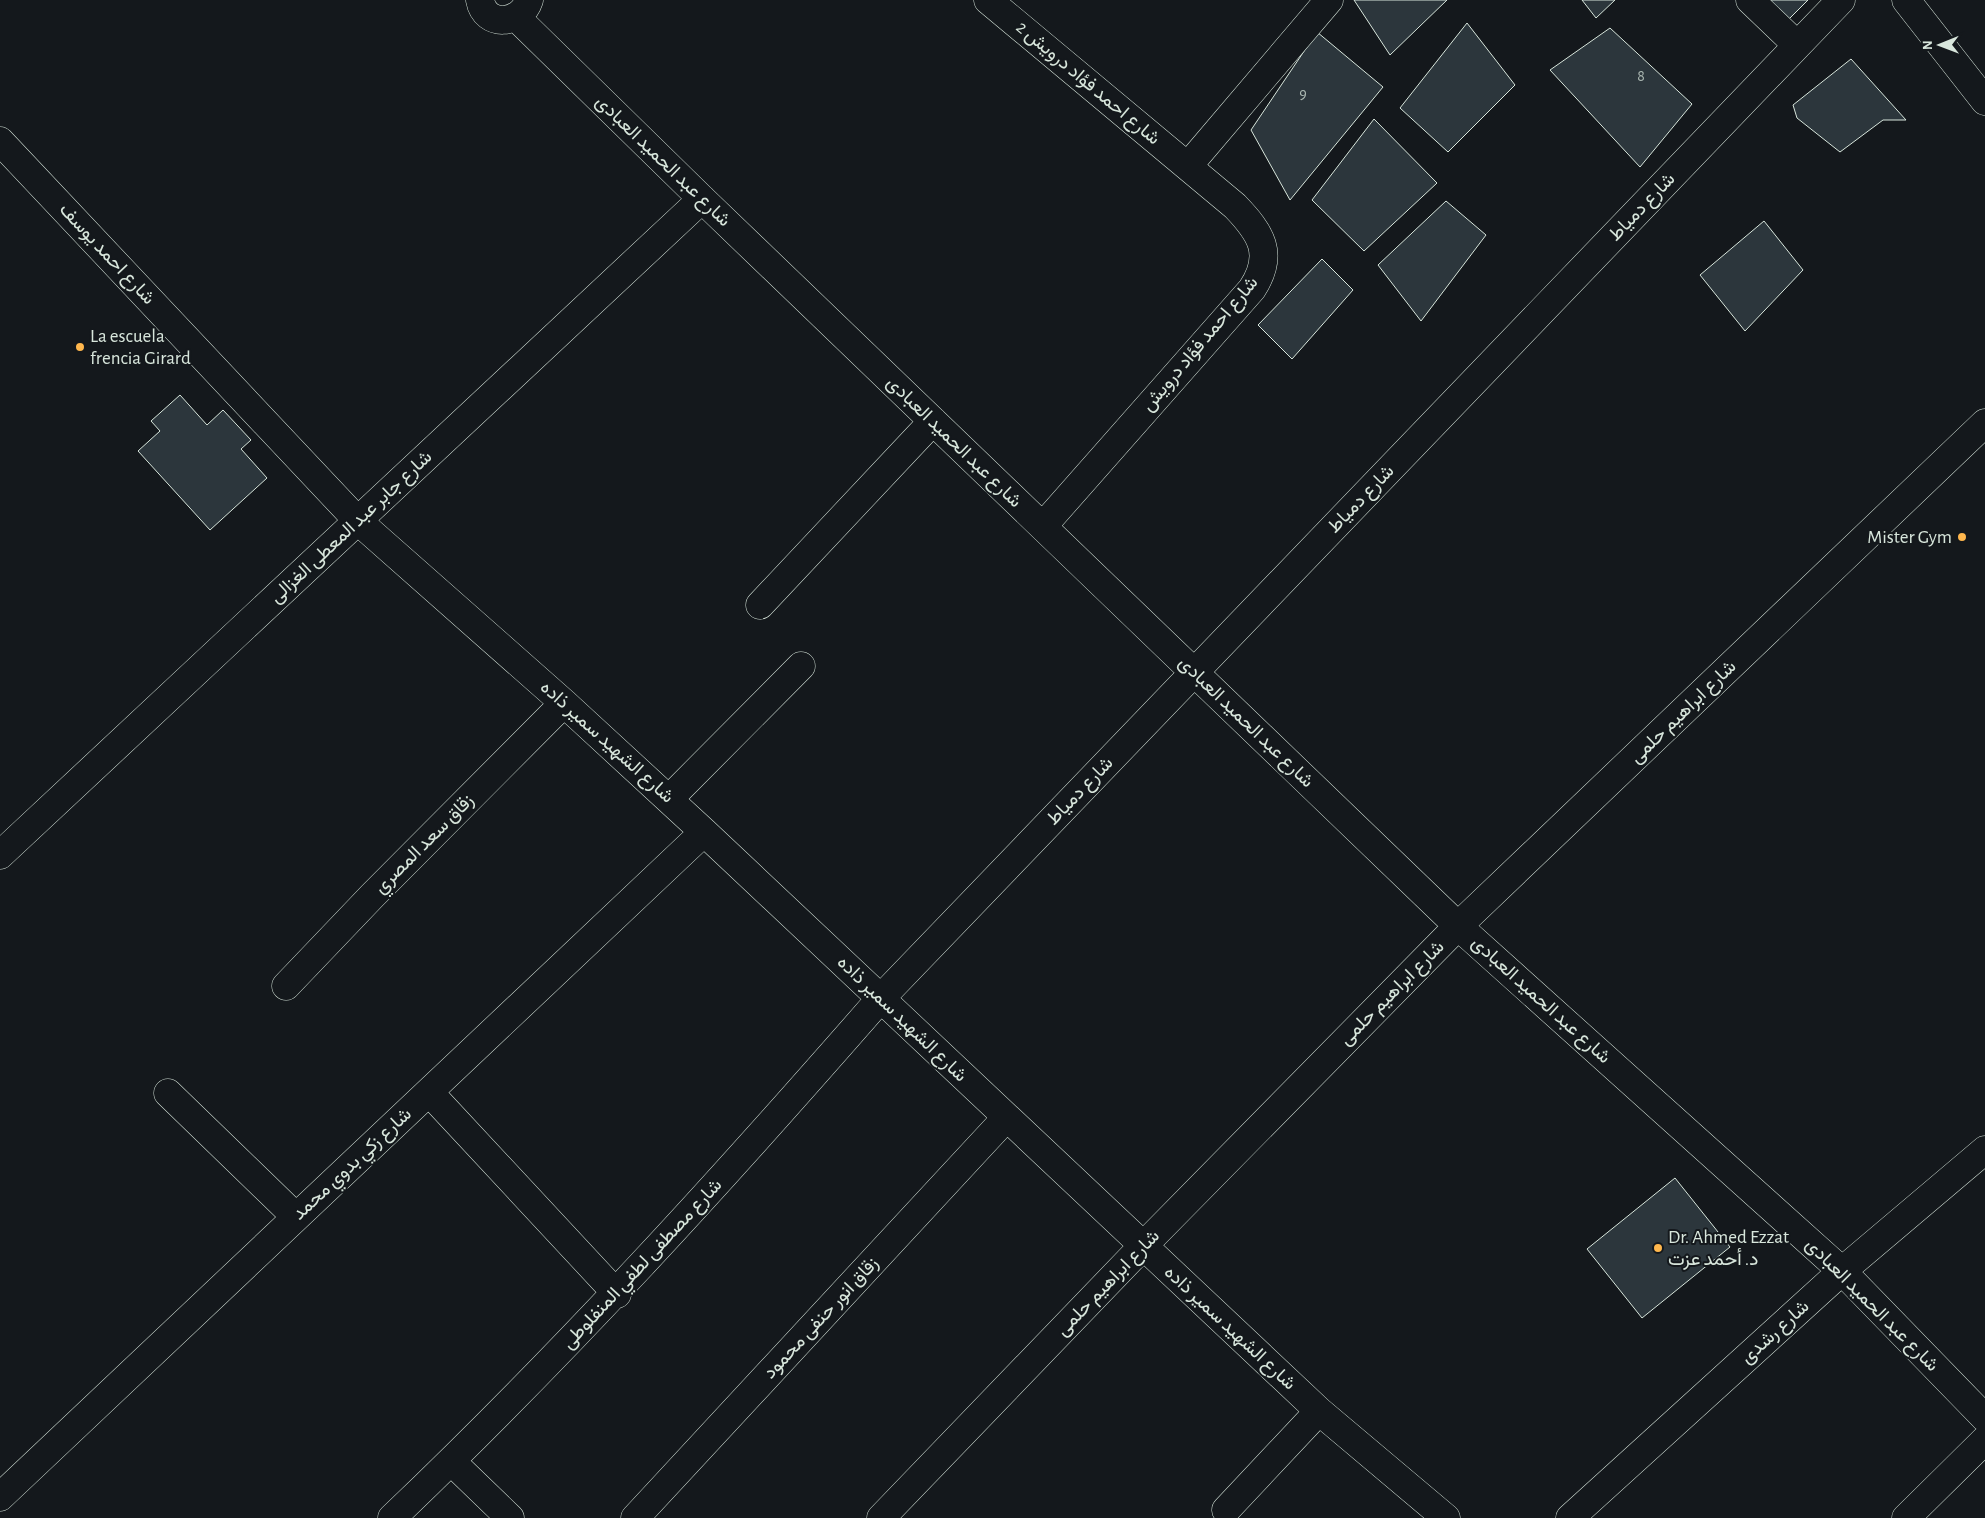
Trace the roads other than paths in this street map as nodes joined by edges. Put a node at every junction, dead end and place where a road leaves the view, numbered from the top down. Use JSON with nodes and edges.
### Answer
{"nodes":[{"id":1,"x":480,"y":0,"type":"edge"},
{"id":2,"x":988,"y":0,"type":"edge"},
{"id":3,"x":1329,"y":0,"type":"edge"},
{"id":4,"x":1750,"y":0,"type":"edge"},
{"id":5,"x":1841,"y":0,"type":"edge"},
{"id":6,"x":1906,"y":0,"type":"edge"},
{"id":7,"x":522,"y":9,"type":"edge"},
{"id":8,"x":1797,"y":45,"type":"junction"},
{"id":9,"x":1985,"y":101,"type":"edge"},
{"id":10,"x":0,"y":141,"type":"edge"},
{"id":11,"x":1188,"y":166,"type":"junction"},
{"id":12,"x":702,"y":199,"type":"junction"},
{"id":13,"x":933,"y":421,"type":"junction"},
{"id":14,"x":1985,"y":423,"type":"edge"},
{"id":15,"x":358,"y":521,"type":"junction"},
{"id":16,"x":1043,"y":526,"type":"junction"},
{"id":17,"x":760,"y":605,"type":"dead end"},
{"id":18,"x":801,"y":666,"type":"dead end"},
{"id":19,"x":1194,"y":672,"type":"junction"},
{"id":20,"x":564,"y":703,"type":"junction"},
{"id":21,"x":669,"y":799,"type":"junction"},
{"id":22,"x":704,"y":832,"type":"junction"},
{"id":23,"x":0,"y":855,"type":"edge"},
{"id":24,"x":1458,"y":926,"type":"junction"},
{"id":25,"x":286,"y":986,"type":"dead end"},
{"id":26,"x":881,"y":998,"type":"junction"},
{"id":27,"x":429,"y":1092,"type":"junction"},
{"id":28,"x":168,"y":1093,"type":"dead end"},
{"id":29,"x":1006,"y":1118,"type":"junction"},
{"id":30,"x":1985,"y":1150,"type":"edge"},
{"id":31,"x":296,"y":1217,"type":"junction"},
{"id":32,"x":1143,"y":1246,"type":"junction"},
{"id":33,"x":1842,"y":1271,"type":"junction"},
{"id":34,"x":617,"y":1294,"type":"junction"},
{"id":35,"x":1319,"y":1411,"type":"junction"},
{"id":36,"x":1985,"y":1418,"type":"edge"},
{"id":37,"x":1985,"y":1440,"type":"edge"},
{"id":38,"x":451,"y":1461,"type":"junction"},
{"id":39,"x":0,"y":1496,"type":"edge"},
{"id":40,"x":1226,"y":1510,"type":"dead end"},
{"id":41,"x":392,"y":1518,"type":"edge"},
{"id":42,"x":510,"y":1518,"type":"edge"},
{"id":43,"x":636,"y":1518,"type":"edge"},
{"id":44,"x":881,"y":1518,"type":"edge"},
{"id":45,"x":1446,"y":1518,"type":"edge"},
{"id":46,"x":1570,"y":1518,"type":"edge"},
{"id":47,"x":1906,"y":1518,"type":"edge"}],
"edges":[{"from":1,"to":7,"type":"street"},
{"from":2,"to":11,"type":"street","name":"شارع احمد فؤاد درويش 2"},
{"from":3,"to":11,"type":"street"},
{"from":4,"to":8,"type":"street"},
{"from":5,"to":8,"type":"street","name":"شارع دمياط"},
{"from":6,"to":9,"type":"street"},
{"from":7,"to":12,"type":"street","name":"شارع عبد الحميد العبادى"},
{"from":8,"to":19,"type":"street","name":"شارع دمياط"},
{"from":10,"to":15,"type":"street","name":"شارع احمد يوسف"},
{"from":11,"to":16,"type":"street","name":"شارع احمد فؤاد درويش"},
{"from":12,"to":13,"type":"street","name":"شارع عبد الحميد العبادى"},
{"from":12,"to":15,"type":"street","name":"شارع جابر عبد المعطى الغزالى"},
{"from":13,"to":16,"type":"street","name":"شارع عبد الحميد العبادى"},
{"from":13,"to":17,"type":"street"},
{"from":14,"to":24,"type":"street","name":"شارع ابراهيم حلمى"},
{"from":15,"to":20,"type":"street","name":"شارع الشهيد سمير ذاده"},
{"from":15,"to":23,"type":"street","name":"شارع جابر عبد المعطى الغزالى"},
{"from":16,"to":19,"type":"street","name":"شارع عبد الحميد العبادى"},
{"from":18,"to":21,"type":"street"},
{"from":19,"to":24,"type":"street","name":"شارع عبد الحميد العبادى"},
{"from":19,"to":26,"type":"street","name":"شارع دمياط"},
{"from":20,"to":21,"type":"street","name":"شارع الشهيد سمير ذاده"},
{"from":20,"to":25,"type":"street","name":"زقاق سعد المصري"},
{"from":21,"to":22,"type":"street","name":"شارع الشهيد سمير ذاده"},
{"from":22,"to":26,"type":"street","name":"شارع الشهيد سمير ذاده"},
{"from":22,"to":27,"type":"street","name":"شارع زكي بدوي محمد"},
{"from":24,"to":32,"type":"street","name":"شارع ابراهيم حلمى"},
{"from":24,"to":33,"type":"street","name":"شارع عبد الحميد العبادى"},
{"from":26,"to":29,"type":"street","name":"شارع الشهيد سمير ذاده"},
{"from":26,"to":34,"type":"street","name":"شارع مصطفى لطفي المنفلوطى"},
{"from":27,"to":31,"type":"street","name":"شارع زكي بدوي محمد"},
{"from":27,"to":34,"type":"street"},
{"from":28,"to":31,"type":"street"},
{"from":29,"to":32,"type":"street","name":"شارع الشهيد سمير ذاده"},
{"from":29,"to":43,"type":"street","name":"زقاق انور حنفى محمود"},
{"from":30,"to":33,"type":"street","name":"شارع رشدى"},
{"from":31,"to":39,"type":"street","name":"شارع زكي بدوي محمد"},
{"from":32,"to":35,"type":"street","name":"شارع الشهيد سمير ذاده"},
{"from":32,"to":44,"type":"street","name":"شارع ابراهيم حلمى"},
{"from":33,"to":36,"type":"street","name":"شارع عبد الحميد العبادى"},
{"from":33,"to":46,"type":"street","name":"شارع رشدى"},
{"from":34,"to":38,"type":"street","name":"شارع مصطفى لطفي المنفلوطى"},
{"from":35,"to":40,"type":"street"},
{"from":35,"to":45,"type":"street","name":"شارع الشهيد سمير ذاده"},
{"from":37,"to":47,"type":"street"},
{"from":38,"to":41,"type":"street","name":"شارع مصطفى لطفي المنفلوطى"},
{"from":38,"to":42,"type":"street"}]}
